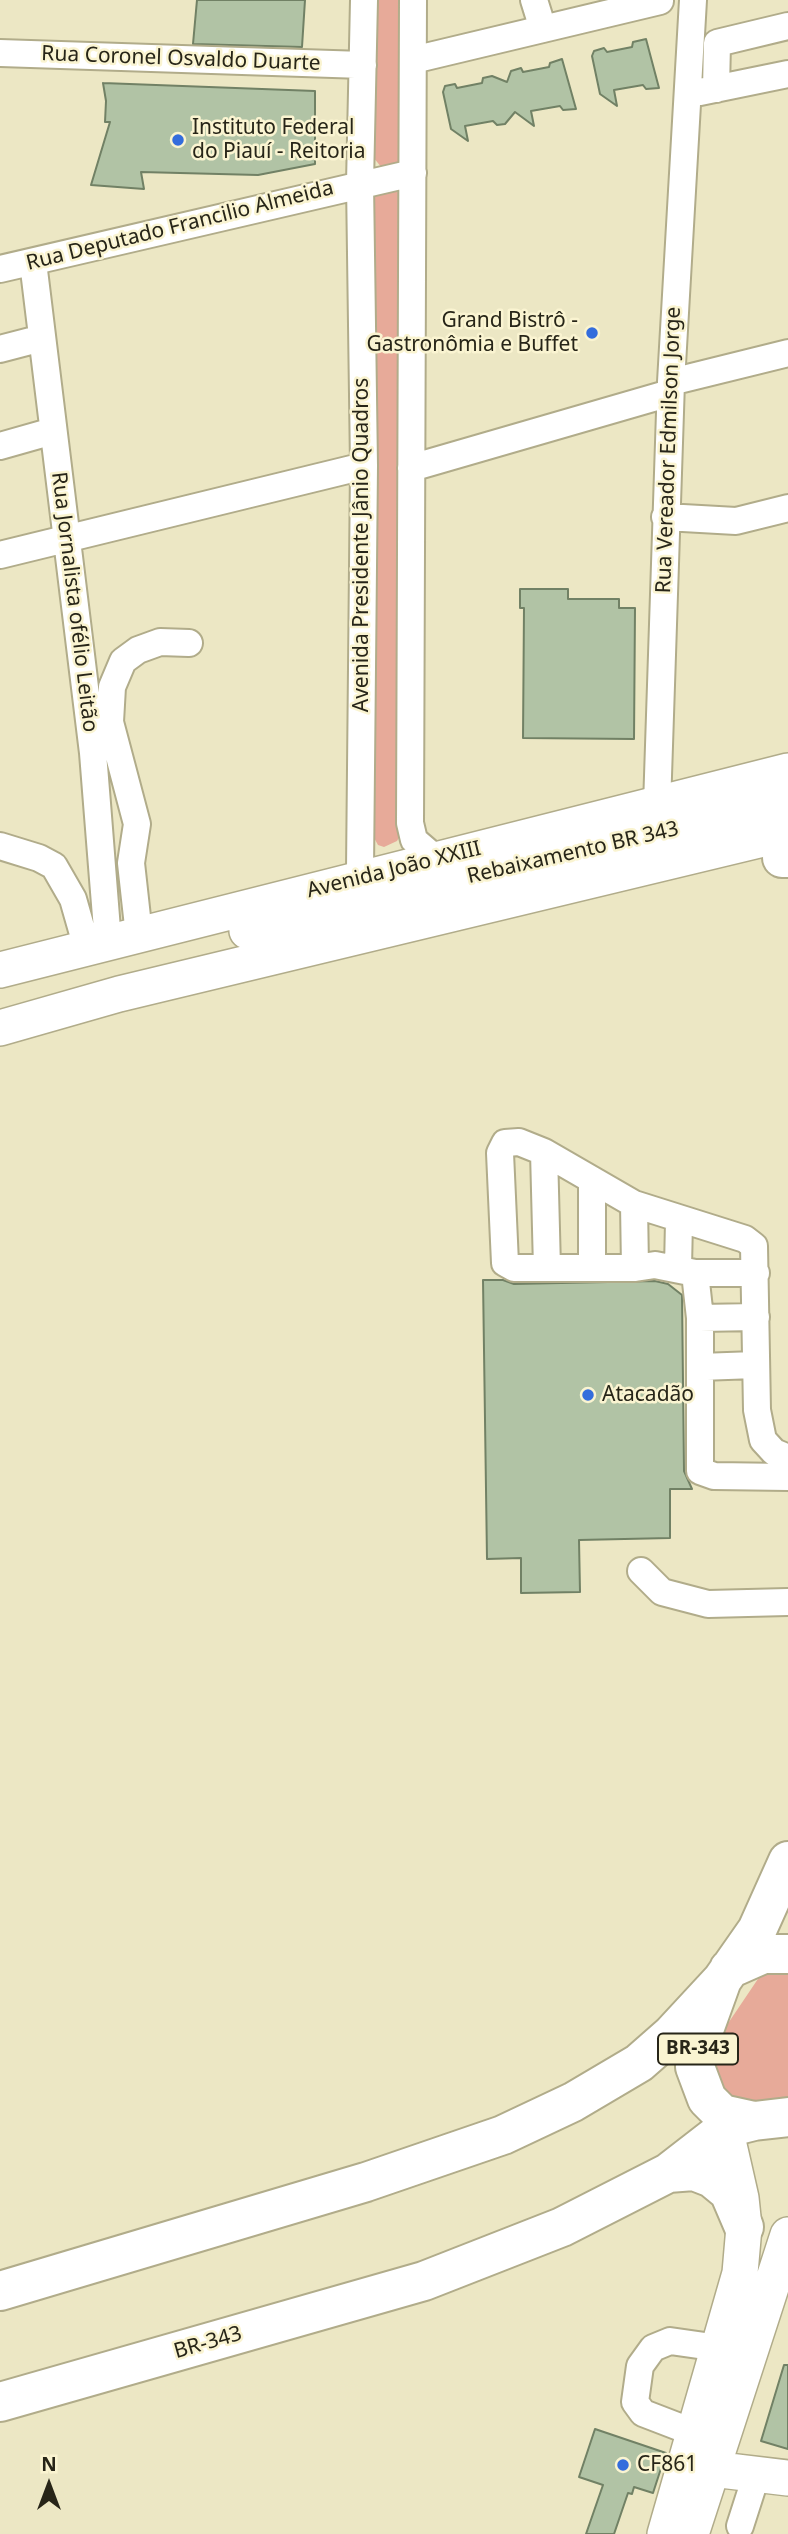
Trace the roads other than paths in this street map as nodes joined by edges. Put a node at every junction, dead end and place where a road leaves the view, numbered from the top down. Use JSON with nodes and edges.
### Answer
{"nodes":[{"id":1,"x":364,"y":0,"type":"edge"},
{"id":2,"x":413,"y":0,"type":"edge"},
{"id":3,"x":534,"y":0,"type":"edge"},
{"id":4,"x":693,"y":0,"type":"edge"},
{"id":5,"x":660,"y":1,"type":"edge"},
{"id":6,"x":788,"y":26,"type":"edge"},
{"id":7,"x":543,"y":29,"type":"junction"},
{"id":8,"x":0,"y":53,"type":"edge"},
{"id":9,"x":413,"y":60,"type":"junction"},
{"id":10,"x":363,"y":65,"type":"junction"},
{"id":11,"x":788,"y":74,"type":"edge"},
{"id":12,"x":716,"y":89,"type":"junction"},
{"id":13,"x":688,"y":95,"type":"junction"},
{"id":14,"x":412,"y":173,"type":"junction"},
{"id":15,"x":360,"y":183,"type":"junction"},
{"id":16,"x":33,"y":262,"type":"junction"},
{"id":17,"x":0,"y":269,"type":"edge"},
{"id":18,"x":42,"y":338,"type":"junction"},
{"id":19,"x":0,"y":349,"type":"edge"},
{"id":20,"x":788,"y":353,"type":"edge"},
{"id":21,"x":671,"y":388,"type":"junction"},
{"id":22,"x":53,"y":431,"type":"junction"},
{"id":23,"x":0,"y":446,"type":"edge"},
{"id":24,"x":364,"y":466,"type":"junction"},
{"id":25,"x":411,"y":468,"type":"junction"},
{"id":26,"x":788,"y":508,"type":"edge"},
{"id":27,"x":665,"y":517,"type":"junction"},
{"id":28,"x":66,"y":541,"type":"junction"},
{"id":29,"x":0,"y":555,"type":"edge"},
{"id":30,"x":189,"y":643,"type":"dead end"},
{"id":31,"x":788,"y":771,"type":"edge"},
{"id":32,"x":788,"y":802,"type":"edge"},
{"id":33,"x":656,"y":806,"type":"junction"},
{"id":34,"x":0,"y":846,"type":"edge"},
{"id":35,"x":787,"y":851,"type":"edge"},
{"id":36,"x":435,"y":858,"type":"junction"},
{"id":37,"x":356,"y":892,"type":"junction"},
{"id":38,"x":111,"y":942,"type":"junction"},
{"id":39,"x":0,"y":970,"type":"edge"},
{"id":40,"x":0,"y":987,"type":"edge"},
{"id":41,"x":0,"y":1028,"type":"edge"},
{"id":42,"x":0,"y":1043,"type":"edge"},
{"id":43,"x":544,"y":1152,"type":"junction"},
{"id":44,"x":592,"y":1181,"type":"junction"},
{"id":45,"x":634,"y":1204,"type":"junction"},
{"id":46,"x":679,"y":1221,"type":"junction"},
{"id":47,"x":547,"y":1268,"type":"junction"},
{"id":48,"x":592,"y":1268,"type":"junction"},
{"id":49,"x":635,"y":1268,"type":"junction"},
{"id":50,"x":686,"y":1271,"type":"junction"},
{"id":51,"x":756,"y":1273,"type":"junction"},
{"id":52,"x":756,"y":1317,"type":"junction"},
{"id":53,"x":700,"y":1318,"type":"junction"},
{"id":54,"x":755,"y":1365,"type":"junction"},
{"id":55,"x":700,"y":1367,"type":"junction"},
{"id":56,"x":788,"y":1458,"type":"edge"},
{"id":57,"x":788,"y":1477,"type":"edge"},
{"id":58,"x":641,"y":1571,"type":"dead end"},
{"id":59,"x":788,"y":1602,"type":"edge"},
{"id":60,"x":788,"y":1861,"type":"edge"},
{"id":61,"x":788,"y":1954,"type":"edge"},
{"id":62,"x":726,"y":1975,"type":"junction"},
{"id":63,"x":748,"y":2120,"type":"edge"},
{"id":64,"x":668,"y":2173,"type":"junction"},
{"id":65,"x":744,"y":2227,"type":"junction"},
{"id":66,"x":788,"y":2235,"type":"edge"},
{"id":67,"x":0,"y":2291,"type":"edge"},
{"id":68,"x":719,"y":2348,"type":"junction"},
{"id":69,"x":0,"y":2402,"type":"edge"},
{"id":70,"x":695,"y":2433,"type":"junction"},
{"id":71,"x":712,"y":2469,"type":"junction"},
{"id":72,"x":772,"y":2476,"type":"edge"},
{"id":73,"x":694,"y":2523,"type":"edge"},
{"id":74,"x":738,"y":2530,"type":"edge"},
{"id":75,"x":665,"y":2534,"type":"edge"}],
"edges":[{"from":1,"to":10,"type":"street","name":"Avenida Presidente Jânio Quadros"},
{"from":2,"to":9,"type":"street"},
{"from":3,"to":7,"type":"street"},
{"from":4,"to":13,"type":"street","name":"Rua Vereador Edmilson Jorge"},
{"from":5,"to":7,"type":"street"},
{"from":6,"to":12,"type":"street"},
{"from":7,"to":9,"type":"street"},
{"from":8,"to":10,"type":"street","name":"Rua Coronel Osvaldo Duarte"},
{"from":9,"to":14,"type":"street"},
{"from":10,"to":15,"type":"street","name":"Avenida Presidente Jânio Quadros"},
{"from":11,"to":12,"type":"street"},
{"from":12,"to":13,"type":"street"},
{"from":13,"to":21,"type":"street","name":"Rua Vereador Edmilson Jorge"},
{"from":14,"to":15,"type":"street","name":"Rua Deputado Francilio Almeida"},
{"from":14,"to":25,"type":"street"},
{"from":15,"to":16,"type":"street","name":"Rua Deputado Francilio Almeida"},
{"from":15,"to":24,"type":"street","name":"Avenida Presidente Jânio Quadros"},
{"from":16,"to":17,"type":"street","name":"Rua Deputado Francilio Almeida"},
{"from":16,"to":18,"type":"street","name":"Rua Jornalista ofélio Leitão"},
{"from":18,"to":19,"type":"street"},
{"from":18,"to":22,"type":"street","name":"Rua Jornalista ofélio Leitão"},
{"from":20,"to":21,"type":"street"},
{"from":21,"to":25,"type":"street"},
{"from":21,"to":27,"type":"street","name":"Rua Vereador Edmilson Jorge"},
{"from":22,"to":23,"type":"street"},
{"from":22,"to":28,"type":"street","name":"Rua Jornalista ofélio Leitão"},
{"from":24,"to":28,"type":"street"},
{"from":24,"to":37,"type":"street","name":"Avenida Presidente Jânio Quadros"},
{"from":25,"to":36,"type":"street"},
{"from":26,"to":27,"type":"street"},
{"from":27,"to":33,"type":"street","name":"Rua Vereador Edmilson Jorge"},
{"from":28,"to":29,"type":"street"},
{"from":28,"to":38,"type":"street","name":"Rua Jornalista ofélio Leitão"},
{"from":30,"to":38,"type":"street"},
{"from":31,"to":33,"type":"main road","name":"Avenida João XXIII"},
{"from":32,"to":37,"type":"main road","name":"Rebaixamento BR 343"},
{"from":33,"to":36,"type":"main road","name":"Avenida João XXIII"},
{"from":34,"to":38,"type":"street"},
{"from":35,"to":41,"type":"main road","name":"Rebaixamento BR 343"},
{"from":35,"to":42,"type":"main road"},
{"from":36,"to":37,"type":"main road","name":"Avenida João XXIII"},
{"from":37,"to":38,"type":"main road","name":"Avenida João XXIII"},
{"from":37,"to":40,"type":"main road","name":"Avenida João XXIII"},
{"from":38,"to":39,"type":"main road","name":"Avenida João XXIII"},
{"from":43,"to":44,"type":"street"},
{"from":43,"to":47,"type":"street"},
{"from":43,"to":47,"type":"street"},
{"from":44,"to":45,"type":"street"},
{"from":44,"to":48,"type":"street"},
{"from":45,"to":46,"type":"street"},
{"from":45,"to":49,"type":"street"},
{"from":46,"to":50,"type":"street"},
{"from":46,"to":51,"type":"street"},
{"from":47,"to":48,"type":"street"},
{"from":48,"to":49,"type":"street"},
{"from":49,"to":50,"type":"street"},
{"from":50,"to":51,"type":"street"},
{"from":50,"to":53,"type":"street"},
{"from":51,"to":52,"type":"street"},
{"from":52,"to":53,"type":"street"},
{"from":52,"to":54,"type":"street"},
{"from":53,"to":55,"type":"street"},
{"from":54,"to":55,"type":"street"},
{"from":54,"to":56,"type":"street"},
{"from":55,"to":57,"type":"street"},
{"from":58,"to":59,"type":"street"},
{"from":60,"to":62,"type":"highway","number":"BR-343"},
{"from":61,"to":62,"type":"highway"},
{"from":62,"to":63,"type":"highway","number":"BR-343"},
{"from":62,"to":67,"type":"highway","name":"BR-343","number":"BR-343"},
{"from":63,"to":64,"type":"highway","name":"BR-343"},
{"from":63,"to":65,"type":"main road"},
{"from":64,"to":65,"type":"highway"},
{"from":64,"to":69,"type":"highway","name":"BR-343"},
{"from":65,"to":68,"type":"main road"},
{"from":66,"to":71,"type":"main road"},
{"from":68,"to":70,"type":"main road"},
{"from":68,"to":70,"type":"street"},
{"from":70,"to":75,"type":"main road"},
{"from":71,"to":72,"type":"main road"},
{"from":71,"to":73,"type":"main road"},
{"from":72,"to":74,"type":"street"},
{"from":73,"to":74,"type":"street"}]}
